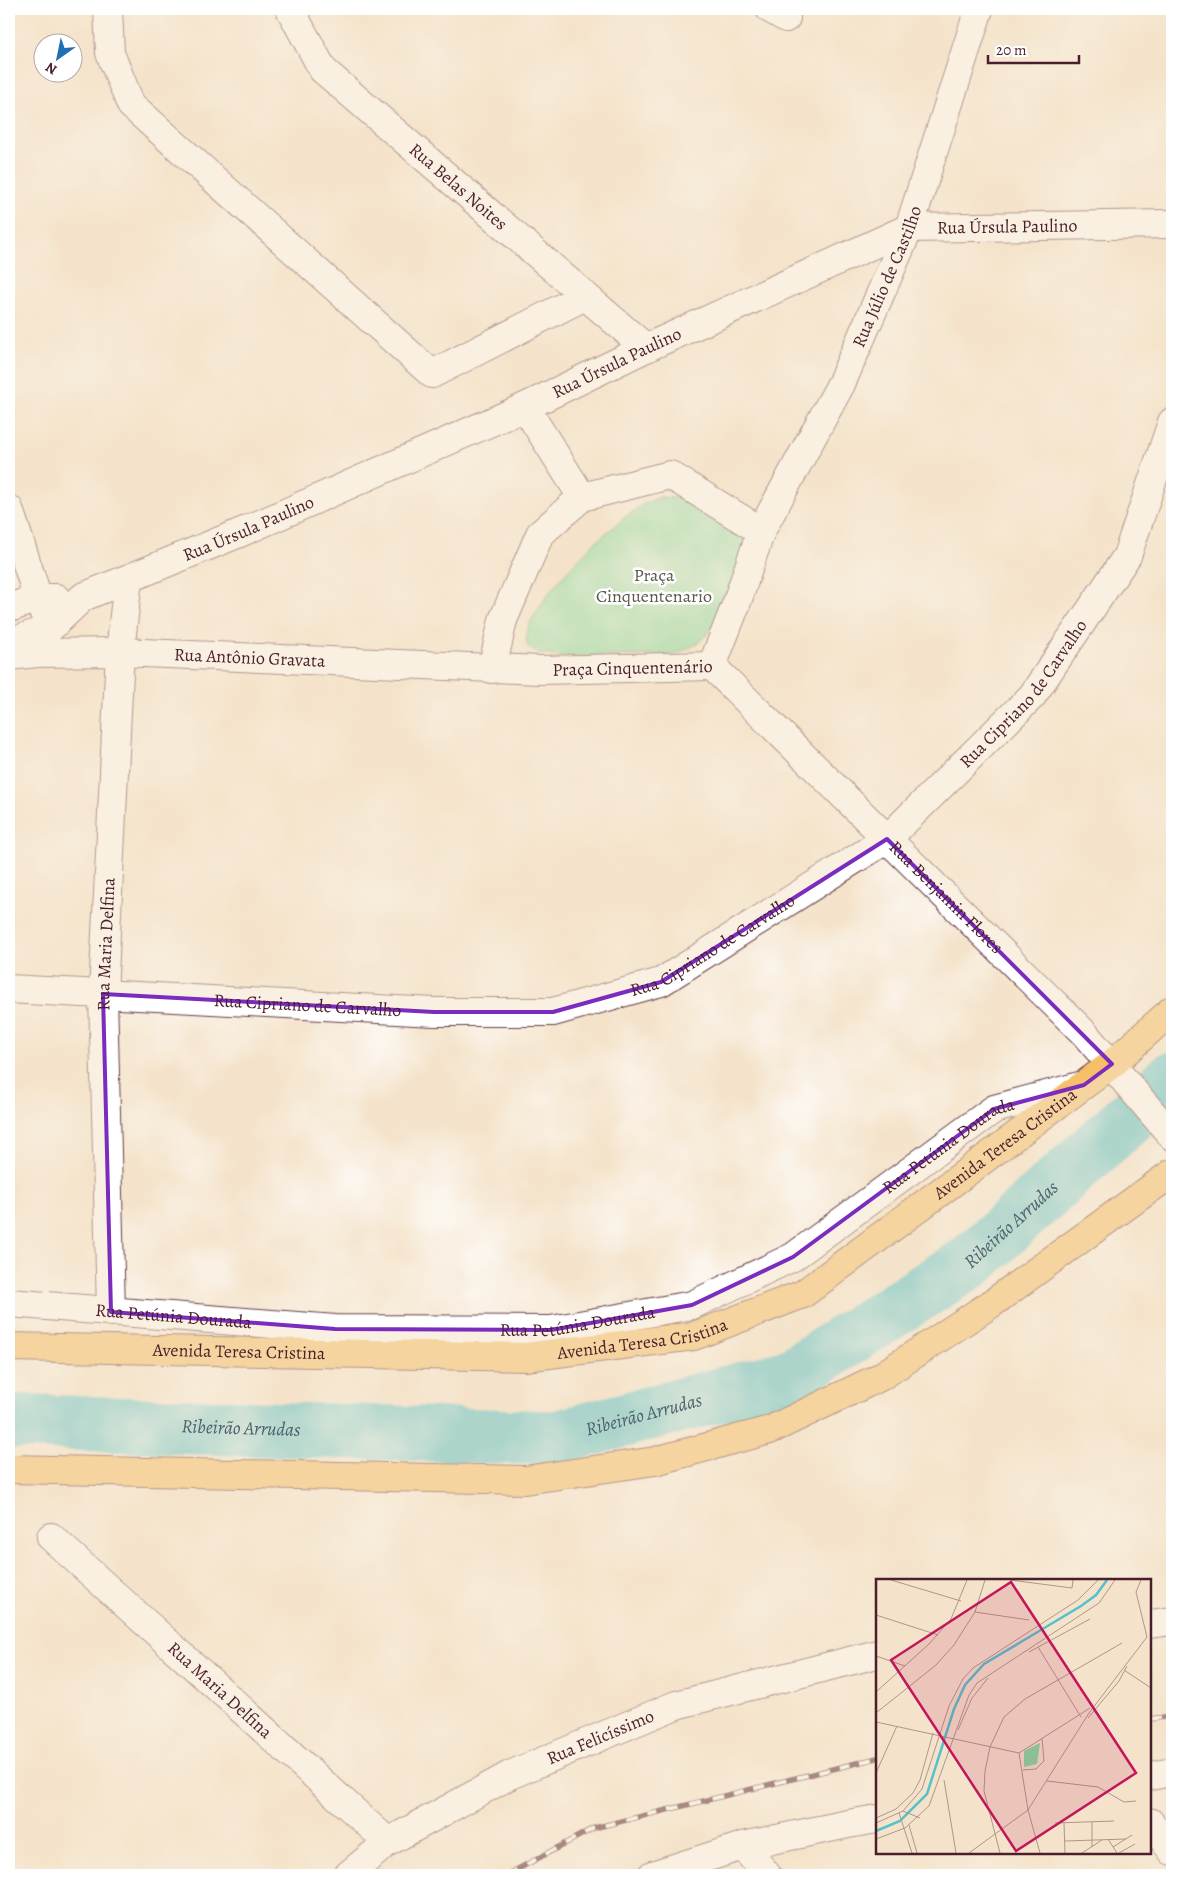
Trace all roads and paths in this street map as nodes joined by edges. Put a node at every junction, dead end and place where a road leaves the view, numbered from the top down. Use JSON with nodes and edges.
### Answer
{"nodes":[{"id":1,"x":108,"y":9,"type":"edge"},
{"id":2,"x":290,"y":9,"type":"edge"},
{"id":3,"x":979,"y":9,"type":"edge"},
{"id":4,"x":1172,"y":224,"type":"edge"},
{"id":5,"x":908,"y":228,"type":"junction"},
{"id":6,"x":585,"y":296,"type":"junction"},
{"id":7,"x":646,"y":348,"type":"junction"},
{"id":8,"x":525,"y":407,"type":"junction"},
{"id":9,"x":1172,"y":422,"type":"edge"},
{"id":10,"x":582,"y":497,"type":"junction"},
{"id":11,"x":9,"y":509,"type":"edge"},
{"id":12,"x":761,"y":531,"type":"junction"},
{"id":13,"x":128,"y":579,"type":"junction"},
{"id":14,"x":83,"y":597,"type":"junction"},
{"id":15,"x":38,"y":598,"type":"junction"},
{"id":16,"x":9,"y":608,"type":"edge"},
{"id":17,"x":50,"y":628,"type":"junction"},
{"id":18,"x":9,"y":643,"type":"edge"},
{"id":19,"x":120,"y":652,"type":"junction"},
{"id":20,"x":9,"y":656,"type":"edge"},
{"id":21,"x":712,"y":666,"type":"junction"},
{"id":22,"x":492,"y":669,"type":"junction"},
{"id":23,"x":887,"y":839,"type":"junction"},
{"id":24,"x":9,"y":989,"type":"edge"},
{"id":25,"x":103,"y":994,"type":"junction"},
{"id":26,"x":1172,"y":1010,"type":"edge"},
{"id":27,"x":1118,"y":1071,"type":"junction"},
{"id":28,"x":1084,"y":1085,"type":"junction"},
{"id":29,"x":1172,"y":1136,"type":"edge"},
{"id":30,"x":1172,"y":1173,"type":"edge"},
{"id":31,"x":9,"y":1303,"type":"edge"},
{"id":32,"x":111,"y":1312,"type":"junction"},
{"id":33,"x":9,"y":1347,"type":"edge"},
{"id":34,"x":9,"y":1469,"type":"edge"},
{"id":35,"x":51,"y":1537,"type":"dead end"},
{"id":36,"x":1172,"y":1621,"type":"edge"},
{"id":37,"x":1151,"y":1624,"type":"edge"},
{"id":38,"x":876,"y":1654,"type":"edge"},
{"id":39,"x":1172,"y":1772,"type":"edge"},
{"id":40,"x":1151,"y":1776,"type":"edge"},
{"id":41,"x":876,"y":1819,"type":"edge"},
{"id":42,"x":1151,"y":1823,"type":"edge"},
{"id":43,"x":388,"y":1842,"type":"junction"},
{"id":44,"x":743,"y":1846,"type":"junction"},
{"id":45,"x":1172,"y":1851,"type":"edge"},
{"id":46,"x":348,"y":1875,"type":"edge"},
{"id":47,"x":652,"y":1875,"type":"edge"},
{"id":48,"x":767,"y":1875,"type":"edge"}],
"edges":[{"from":1,"to":6,"type":"street"},
{"from":2,"to":6,"type":"street","name":"Rua Belas Noites"},
{"from":3,"to":5,"type":"street","name":"Rua Júlio de Castilho"},
{"from":4,"to":5,"type":"street","name":"Rua Úrsula Paulino"},
{"from":5,"to":7,"type":"street","name":"Rua Úrsula Paulino"},
{"from":5,"to":12,"type":"street","name":"Rua Júlio de Castilho"},
{"from":6,"to":7,"type":"street","name":"Rua Belas Noites"},
{"from":7,"to":8,"type":"street","name":"Rua Úrsula Paulino"},
{"from":8,"to":10,"type":"street"},
{"from":8,"to":13,"type":"street","name":"Rua Úrsula Paulino"},
{"from":9,"to":23,"type":"street","name":"Rua Cipriano de Carvalho"},
{"from":10,"to":12,"type":"street"},
{"from":10,"to":22,"type":"street"},
{"from":11,"to":15,"type":"street"},
{"from":12,"to":21,"type":"street","name":"Praça Cinquentenário"},
{"from":13,"to":14,"type":"street","name":"Rua Úrsula Paulino"},
{"from":13,"to":19,"type":"street","name":"Rua Maria Delfina"},
{"from":14,"to":15,"type":"street","name":"Rua Úrsula Paulino"},
{"from":14,"to":17,"type":"street","name":"Rua Úrsula Paulino"},
{"from":15,"to":16,"type":"street","name":"Rua Úrsula Paulino"},
{"from":15,"to":17,"type":"street"},
{"from":17,"to":18,"type":"street","name":"Rua Úrsula Paulino"},
{"from":19,"to":20,"type":"street","name":"Rua Antônio Gravata"},
{"from":19,"to":22,"type":"street","name":"Rua Antônio Gravata"},
{"from":19,"to":25,"type":"street","name":"Rua Maria Delfina"},
{"from":21,"to":22,"type":"street","name":"Praça Cinquentenário"},
{"from":21,"to":23,"type":"street","name":"Rua Benjamin Flores"},
{"from":23,"to":25,"type":"street","name":"Rua Cipriano de Carvalho"},
{"from":23,"to":27,"type":"street","name":"Rua Benjamin Flores"},
{"from":24,"to":25,"type":"street","name":"Rua Cipriano de Carvalho"},
{"from":25,"to":32,"type":"street","name":"Rua Maria Delfina"},
{"from":26,"to":27,"type":"main road","name":"Avenida Teresa Cristina"},
{"from":27,"to":28,"type":"main road","name":"Avenida Teresa Cristina"},
{"from":27,"to":29,"type":"street","name":"Rua Benjamin Flores"},
{"from":28,"to":32,"type":"street","name":"Rua Petúnia Dourada"},
{"from":28,"to":33,"type":"main road","name":"Avenida Teresa Cristina"},
{"from":30,"to":34,"type":"main road"},
{"from":31,"to":32,"type":"street","name":"Rua Petúnia Dourada"},
{"from":35,"to":43,"type":"street","name":"Rua Maria Delfina"},
{"from":36,"to":37,"type":"street"},
{"from":38,"to":43,"type":"street","name":"Rua Felicíssimo"},
{"from":39,"to":40,"type":"street"},
{"from":41,"to":44,"type":"street"},
{"from":42,"to":45,"type":"street"},
{"from":43,"to":46,"type":"street","name":"Rua Felicíssimo"},
{"from":44,"to":47,"type":"street"},
{"from":44,"to":48,"type":"street"}]}
